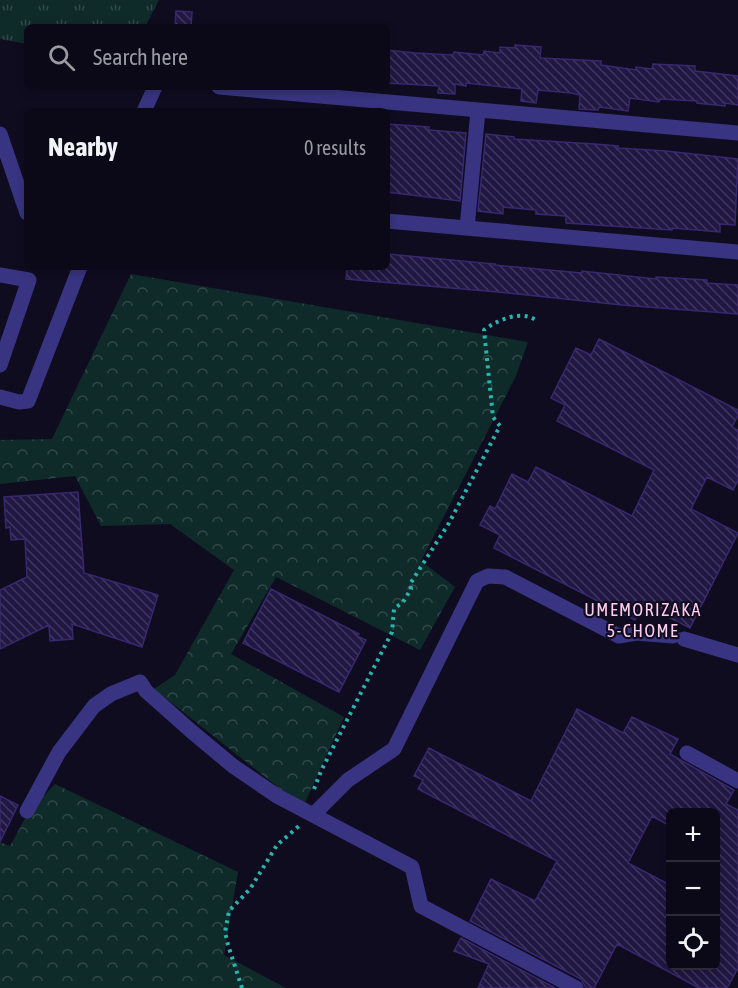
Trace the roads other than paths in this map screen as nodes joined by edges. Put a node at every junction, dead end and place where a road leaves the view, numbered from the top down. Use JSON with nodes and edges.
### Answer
{"nodes":[{"id":1,"x":154,"y":90,"type":"edge"},
{"id":2,"x":251,"y":90,"type":"edge"},
{"id":3,"x":145,"y":108,"type":"edge"},
{"id":4,"x":478,"y":111,"type":"junction"},
{"id":5,"x":738,"y":133,"type":"edge"},
{"id":6,"x":0,"y":134,"type":"edge"},
{"id":7,"x":24,"y":204,"type":"edge"},
{"id":8,"x":390,"y":221,"type":"edge"},
{"id":9,"x":467,"y":228,"type":"junction"},
{"id":10,"x":738,"y":252,"type":"edge"},
{"id":11,"x":79,"y":270,"type":"edge"},
{"id":12,"x":29,"y":274,"type":"edge"},
{"id":13,"x":0,"y":275,"type":"edge"},
{"id":14,"x":0,"y":365,"type":"edge"},
{"id":15,"x":0,"y":397,"type":"edge"},
{"id":16,"x":738,"y":655,"type":"edge"},
{"id":17,"x":687,"y":753,"type":"dead end"},
{"id":18,"x":738,"y":781,"type":"edge"},
{"id":19,"x":27,"y":812,"type":"dead end"},
{"id":20,"x":310,"y":813,"type":"junction"},
{"id":21,"x":576,"y":988,"type":"edge"}],
"edges":[{"from":1,"to":3,"type":"street"},
{"from":2,"to":4,"type":"street"},
{"from":4,"to":5,"type":"street"},
{"from":4,"to":9,"type":"street"},
{"from":6,"to":7,"type":"street"},
{"from":8,"to":9,"type":"street"},
{"from":9,"to":10,"type":"street"},
{"from":11,"to":15,"type":"street"},
{"from":12,"to":13,"type":"street"},
{"from":12,"to":14,"type":"street"},
{"from":16,"to":20,"type":"street"},
{"from":17,"to":18,"type":"street"},
{"from":19,"to":20,"type":"street"},
{"from":20,"to":21,"type":"street"}]}
